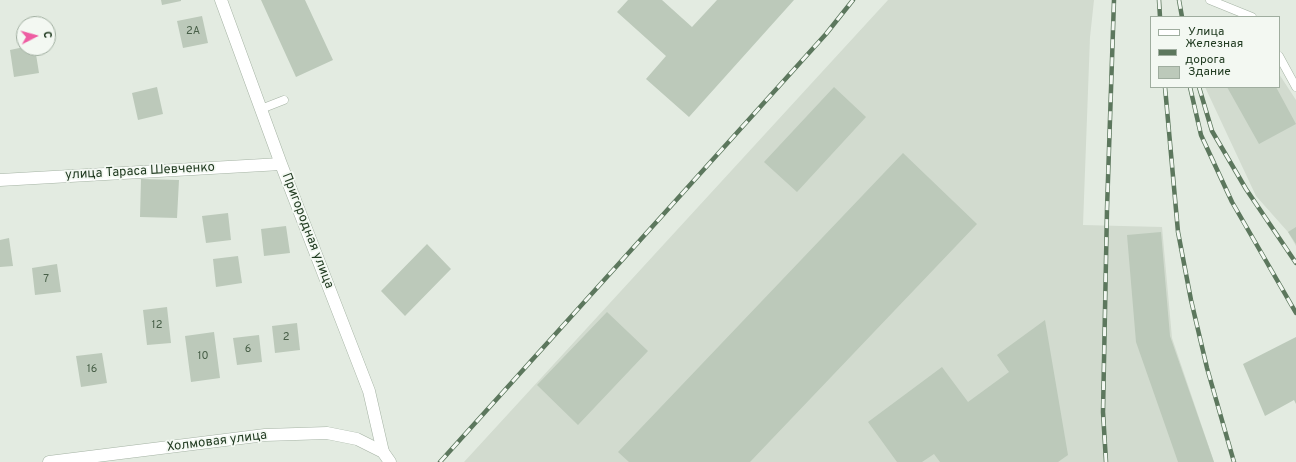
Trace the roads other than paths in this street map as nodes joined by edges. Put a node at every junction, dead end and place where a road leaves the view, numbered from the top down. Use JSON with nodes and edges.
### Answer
{"nodes":[{"id":1,"x":221,"y":0,"type":"edge"},
{"id":2,"x":1210,"y":0,"type":"edge"},
{"id":3,"x":1250,"y":16,"type":"edge"},
{"id":4,"x":1280,"y":58,"type":"edge"},
{"id":5,"x":1296,"y":87,"type":"edge"},
{"id":6,"x":284,"y":100,"type":"dead end"},
{"id":7,"x":261,"y":109,"type":"junction"},
{"id":8,"x":281,"y":164,"type":"junction"},
{"id":9,"x":0,"y":180,"type":"edge"},
{"id":10,"x":387,"y":457,"type":"edge"},
{"id":11,"x":49,"y":462,"type":"edge"}],
"edges":[{"from":1,"to":7,"type":"street","name":"Пригородная улица"},
{"from":2,"to":3,"type":"lane"},
{"from":4,"to":5,"type":"lane"},
{"from":6,"to":7,"type":"lane"},
{"from":7,"to":8,"type":"street","name":"Пригородная улица"},
{"from":8,"to":9,"type":"street","name":"улица Тараса Шевченко"},
{"from":8,"to":10,"type":"street","name":"Пригородная улица"},
{"from":10,"to":11,"type":"street","name":"Холмовая улица"}]}
